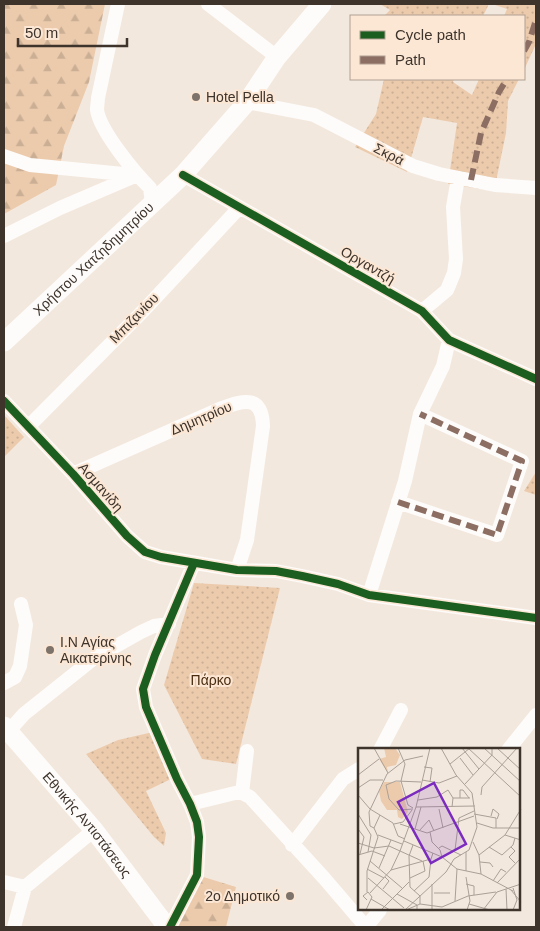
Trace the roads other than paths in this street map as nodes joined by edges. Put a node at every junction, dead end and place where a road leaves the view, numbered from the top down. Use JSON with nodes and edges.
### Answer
{"nodes":[{"id":1,"x":118,"y":4,"type":"edge"},
{"id":2,"x":208,"y":4,"type":"edge"},
{"id":3,"x":322,"y":4,"type":"edge"},
{"id":4,"x":277,"y":57,"type":"junction"},
{"id":5,"x":246,"y":102,"type":"junction"},
{"id":6,"x":4,"y":156,"type":"edge"},
{"id":7,"x":137,"y":175,"type":"junction"},
{"id":8,"x":183,"y":175,"type":"junction"},
{"id":9,"x":458,"y":178,"type":"junction"},
{"id":10,"x":536,"y":188,"type":"edge"},
{"id":11,"x":152,"y":202,"type":"junction"},
{"id":12,"x":239,"y":208,"type":"junction"},
{"id":13,"x":4,"y":236,"type":"edge"},
{"id":14,"x":422,"y":311,"type":"junction"},
{"id":15,"x":448,"y":340,"type":"junction"},
{"id":16,"x":4,"y":342,"type":"edge"},
{"id":17,"x":536,"y":379,"type":"edge"},
{"id":18,"x":4,"y":401,"type":"edge"},
{"id":19,"x":420,"y":414,"type":"junction"},
{"id":20,"x":28,"y":427,"type":"junction"},
{"id":21,"x":74,"y":474,"type":"junction"},
{"id":22,"x":398,"y":502,"type":"junction"},
{"id":23,"x":194,"y":563,"type":"junction"},
{"id":24,"x":237,"y":570,"type":"junction"},
{"id":25,"x":369,"y":595,"type":"junction"},
{"id":26,"x":21,"y":604,"type":"dead end"},
{"id":27,"x":536,"y":618,"type":"edge"},
{"id":28,"x":169,"y":624,"type":"junction"},
{"id":29,"x":4,"y":683,"type":"edge"},
{"id":30,"x":401,"y":710,"type":"dead end"},
{"id":31,"x":536,"y":715,"type":"edge"},
{"id":32,"x":6,"y":729,"type":"edge"},
{"id":33,"x":381,"y":748,"type":"edge"},
{"id":34,"x":510,"y":748,"type":"edge"},
{"id":35,"x":246,"y":751,"type":"dead end"},
{"id":36,"x":358,"y":770,"type":"edge"},
{"id":37,"x":242,"y":793,"type":"junction"},
{"id":38,"x":190,"y":804,"type":"junction"},
{"id":39,"x":94,"y":830,"type":"junction"},
{"id":40,"x":292,"y":845,"type":"junction"},
{"id":41,"x":4,"y":882,"type":"edge"},
{"id":42,"x":25,"y":887,"type":"junction"},
{"id":43,"x":379,"y":911,"type":"edge"},
{"id":44,"x":14,"y":927,"type":"edge"},
{"id":45,"x":168,"y":927,"type":"edge"},
{"id":46,"x":366,"y":927,"type":"edge"}],
"edges":[{"from":1,"to":7,"type":"street"},
{"from":2,"to":4,"type":"street"},
{"from":3,"to":4,"type":"main road","name":"Χρήστου Χατζηδημητρίου"},
{"from":4,"to":5,"type":"main road","name":"Χρήστου Χατζηδημητρίου"},
{"from":5,"to":8,"type":"main road","name":"Χρήστου Χατζηδημητρίου"},
{"from":5,"to":9,"type":"street","name":"Σκρά"},
{"from":6,"to":7,"type":"street"},
{"from":7,"to":11,"type":"street"},
{"from":7,"to":13,"type":"street"},
{"from":8,"to":11,"type":"main road","name":"Χρήστου Χατζηδημητρίου"},
{"from":8,"to":12,"type":"street","name":"Οργαντζή"},
{"from":9,"to":10,"type":"street","name":"Σκρά"},
{"from":9,"to":14,"type":"street"},
{"from":11,"to":16,"type":"main road","name":"Χρήστου Χατζηδημητρίου"},
{"from":12,"to":14,"type":"street","name":"Οργαντζή"},
{"from":12,"to":20,"type":"street","name":"Μπιζανίου"},
{"from":14,"to":15,"type":"street","name":"Οργαντζή"},
{"from":15,"to":17,"type":"street","name":"Οργαντζή"},
{"from":15,"to":19,"type":"street"},
{"from":18,"to":20,"type":"street","name":"Ασμανίδη"},
{"from":19,"to":22,"type":"street"},
{"from":19,"to":22,"type":"street"},
{"from":20,"to":21,"type":"street","name":"Ασμανίδη"},
{"from":21,"to":23,"type":"street","name":"Ασμανίδη"},
{"from":21,"to":24,"type":"street","name":"Δημητρίου"},
{"from":22,"to":25,"type":"street"},
{"from":23,"to":24,"type":"street","name":"Ασμανίδη"},
{"from":23,"to":28,"type":"street"},
{"from":24,"to":25,"type":"street","name":"Ασμανίδη"},
{"from":25,"to":27,"type":"street","name":"Ασμανίδη"},
{"from":26,"to":29,"type":"street"},
{"from":28,"to":32,"type":"street"},
{"from":28,"to":38,"type":"street"},
{"from":30,"to":33,"type":"street"},
{"from":31,"to":34,"type":"street"},
{"from":32,"to":39,"type":"main road","name":"Εθνικής Αντιστάσεως"},
{"from":35,"to":37,"type":"street"},
{"from":36,"to":40,"type":"street"},
{"from":37,"to":38,"type":"street"},
{"from":37,"to":40,"type":"street"},
{"from":38,"to":45,"type":"street"},
{"from":39,"to":42,"type":"street"},
{"from":39,"to":45,"type":"main road","name":"Εθνικής Αντιστάσεως"},
{"from":40,"to":46,"type":"street"},
{"from":41,"to":42,"type":"street"},
{"from":42,"to":44,"type":"street"},
{"from":43,"to":46,"type":"street"}]}
